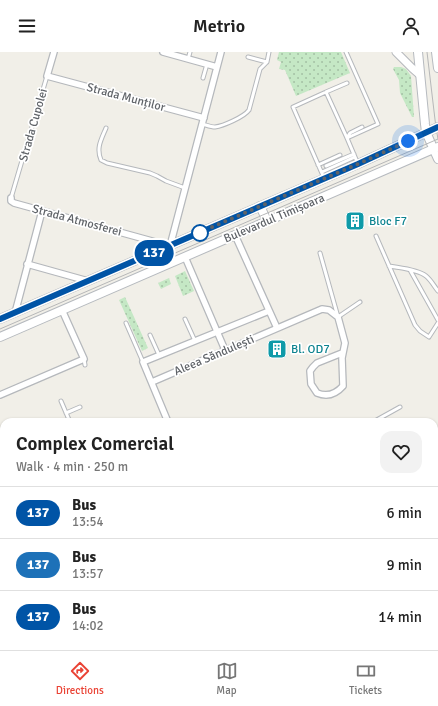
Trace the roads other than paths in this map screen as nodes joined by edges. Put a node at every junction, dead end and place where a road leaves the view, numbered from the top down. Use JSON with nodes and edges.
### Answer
{"nodes":[{"id":1,"x":54,"y":52,"type":"edge"},
{"id":2,"x":163,"y":52,"type":"edge"},
{"id":3,"x":190,"y":52,"type":"edge"},
{"id":4,"x":221,"y":52,"type":"edge"},
{"id":5,"x":269,"y":52,"type":"edge"},
{"id":6,"x":346,"y":52,"type":"edge"},
{"id":7,"x":396,"y":52,"type":"edge"},
{"id":8,"x":418,"y":52,"type":"edge"},
{"id":9,"x":437,"y":56,"type":"edge"},
{"id":10,"x":248,"y":57,"type":"dead end"},
{"id":11,"x":190,"y":59,"type":"junction"},
{"id":12,"x":267,"y":62,"type":"junction"},
{"id":13,"x":207,"y":64,"type":"junction"},
{"id":14,"x":217,"y":67,"type":"junction"},
{"id":15,"x":438,"y":68,"type":"edge"},
{"id":16,"x":420,"y":75,"type":"junction"},
{"id":17,"x":47,"y":76,"type":"junction"},
{"id":18,"x":203,"y":78,"type":"dead end"},
{"id":19,"x":347,"y":83,"type":"dead end"},
{"id":20,"x":326,"y":92,"type":"junction"},
{"id":21,"x":204,"y":118,"type":"junction"},
{"id":22,"x":202,"y":124,"type":"junction"},
{"id":23,"x":362,"y":127,"type":"dead end"},
{"id":24,"x":438,"y":127,"type":"edge"},
{"id":25,"x":106,"y":128,"type":"dead end"},
{"id":26,"x":426,"y":132,"type":"junction"},
{"id":27,"x":347,"y":138,"type":"junction"},
{"id":28,"x":435,"y":148,"type":"edge"},
{"id":29,"x":340,"y":155,"type":"dead end"},
{"id":30,"x":356,"y":158,"type":"junction"},
{"id":31,"x":438,"y":159,"type":"edge"},
{"id":32,"x":318,"y":165,"type":"junction"},
{"id":33,"x":326,"y":166,"type":"dead end"},
{"id":34,"x":323,"y":175,"type":"junction"},
{"id":35,"x":185,"y":188,"type":"junction"},
{"id":36,"x":12,"y":198,"type":"joint"},
{"id":37,"x":260,"y":206,"type":"junction"},
{"id":38,"x":42,"y":211,"type":"junction"},
{"id":39,"x":267,"y":221,"type":"junction"},
{"id":40,"x":235,"y":235,"type":"junction"},
{"id":41,"x":376,"y":236,"type":"dead end"},
{"id":42,"x":170,"y":246,"type":"junction"},
{"id":43,"x":320,"y":253,"type":"dead end"},
{"id":44,"x":185,"y":257,"type":"junction"},
{"id":45,"x":28,"y":264,"type":"junction"},
{"id":46,"x":389,"y":266,"type":"junction"},
{"id":47,"x":410,"y":270,"type":"junction"},
{"id":48,"x":88,"y":281,"type":"junction"},
{"id":49,"x":438,"y":291,"type":"edge"},
{"id":50,"x":360,"y":302,"type":"dead end"},
{"id":51,"x":62,"y":310,"type":"junction"},
{"id":52,"x":269,"y":311,"type":"junction"},
{"id":53,"x":15,"y":313,"type":"junction"},
{"id":54,"x":338,"y":317,"type":"junction"},
{"id":55,"x":0,"y":319,"type":"edge"},
{"id":56,"x":185,"y":319,"type":"dead end"},
{"id":57,"x":438,"y":322,"type":"edge"},
{"id":58,"x":126,"y":323,"type":"dead end"},
{"id":59,"x":277,"y":328,"type":"junction"},
{"id":60,"x":217,"y":332,"type":"junction"},
{"id":61,"x":150,"y":334,"type":"dead end"},
{"id":62,"x":0,"y":336,"type":"edge"},
{"id":63,"x":195,"y":341,"type":"junction"},
{"id":64,"x":225,"y":350,"type":"junction"},
{"id":65,"x":342,"y":353,"type":"junction"},
{"id":66,"x":160,"y":355,"type":"junction"},
{"id":67,"x":143,"y":362,"type":"junction"},
{"id":68,"x":152,"y":382,"type":"junction"},
{"id":69,"x":0,"y":395,"type":"edge"},
{"id":70,"x":61,"y":400,"type":"dead end"},
{"id":71,"x":80,"y":407,"type":"dead end"},
{"id":72,"x":400,"y":407,"type":"dead end"},
{"id":73,"x":66,"y":413,"type":"junction"},
{"id":74,"x":68,"y":418,"type":"edge"},
{"id":75,"x":166,"y":418,"type":"edge"},
{"id":76,"x":380,"y":418,"type":"edge"}],
"edges":[{"from":1,"to":17,"type":"street","name":"Strada Cupolei"},
{"from":2,"to":11,"type":"street"},
{"from":3,"to":11,"type":"lane"},
{"from":4,"to":14,"type":"street"},
{"from":5,"to":12,"type":"lane"},
{"from":6,"to":27,"type":"lane"},
{"from":7,"to":16,"type":"street"},
{"from":8,"to":16,"type":"main road"},
{"from":9,"to":15,"type":"main road"},
{"from":10,"to":12,"type":"lane"},
{"from":11,"to":13,"type":"street"},
{"from":12,"to":22,"type":"lane"},
{"from":13,"to":14,"type":"street"},
{"from":13,"to":18,"type":"lane"},
{"from":14,"to":21,"type":"street"},
{"from":16,"to":26,"type":"main road"},
{"from":17,"to":21,"type":"street","name":"Strada Munților"},
{"from":17,"to":36,"type":"lane","name":"Strada Cupolei"},
{"from":19,"to":20,"type":"lane"},
{"from":20,"to":27,"type":"lane"},
{"from":20,"to":32,"type":"lane"},
{"from":21,"to":22,"type":"street"},
{"from":22,"to":35,"type":"street"},
{"from":23,"to":27,"type":"lane"},
{"from":24,"to":26,"type":"main road","name":"Bulevardul Timișoara"},
{"from":25,"to":35,"type":"lane"},
{"from":26,"to":28,"type":"main road"},
{"from":26,"to":30,"type":"main road","name":"Bulevardul Timișoara"},
{"from":27,"to":30,"type":"lane"},
{"from":28,"to":31,"type":"main road"},
{"from":28,"to":39,"type":"main road","name":"Bulevardul Timișoara"},
{"from":29,"to":32,"type":"lane"},
{"from":30,"to":33,"type":"lane"},
{"from":30,"to":34,"type":"main road","name":"Bulevardul Timișoara"},
{"from":32,"to":34,"type":"lane"},
{"from":34,"to":37,"type":"main road","name":"Bulevardul Timișoara"},
{"from":35,"to":42,"type":"street"},
{"from":36,"to":38,"type":"street","name":"Strada Atmosferei"},
{"from":37,"to":39,"type":"main road"},
{"from":37,"to":42,"type":"main road","name":"Bulevardul Timișoara"},
{"from":38,"to":42,"type":"street","name":"Strada Atmosferei"},
{"from":38,"to":45,"type":"street"},
{"from":39,"to":40,"type":"main road","name":"Bulevardul Timișoara"},
{"from":40,"to":44,"type":"main road","name":"Bulevardul Timișoara"},
{"from":40,"to":52,"type":"street"},
{"from":41,"to":46,"type":"lane"},
{"from":42,"to":48,"type":"main road","name":"Bulevardul Timișoara"},
{"from":43,"to":54,"type":"lane"},
{"from":44,"to":51,"type":"main road","name":"Bulevardul Timișoara"},
{"from":44,"to":60,"type":"street"},
{"from":45,"to":48,"type":"street"},
{"from":45,"to":53,"type":"street"},
{"from":46,"to":47,"type":"lane"},
{"from":46,"to":57,"type":"lane"},
{"from":47,"to":49,"type":"lane"},
{"from":47,"to":57,"type":"lane"},
{"from":48,"to":53,"type":"main road","name":"Bulevardul Timișoara"},
{"from":50,"to":54,"type":"lane"},
{"from":51,"to":62,"type":"main road","name":"Bulevardul Timișoara"},
{"from":51,"to":69,"type":"street"},
{"from":52,"to":59,"type":"street"},
{"from":52,"to":60,"type":"street","name":"Aleea Săndulești"},
{"from":53,"to":55,"type":"main road","name":"Bulevardul Timișoara"},
{"from":54,"to":59,"type":"street","name":"Aleea Săndulești"},
{"from":54,"to":65,"type":"street"},
{"from":56,"to":63,"type":"lane"},
{"from":58,"to":67,"type":"lane"},
{"from":59,"to":64,"type":"street","name":"Aleea Săndulești"},
{"from":60,"to":63,"type":"street","name":"Aleea Săndulești"},
{"from":60,"to":64,"type":"street"},
{"from":61,"to":66,"type":"lane"},
{"from":63,"to":66,"type":"street","name":"Aleea Săndulești"},
{"from":64,"to":68,"type":"street","name":"Aleea Săndulești"},
{"from":65,"to":65,"type":"street"},
{"from":66,"to":67,"type":"street","name":"Aleea Săndulești"},
{"from":67,"to":68,"type":"street"},
{"from":68,"to":75,"type":"street"},
{"from":70,"to":73,"type":"lane"},
{"from":71,"to":73,"type":"lane"},
{"from":72,"to":76,"type":"lane"},
{"from":73,"to":74,"type":"lane"}]}
